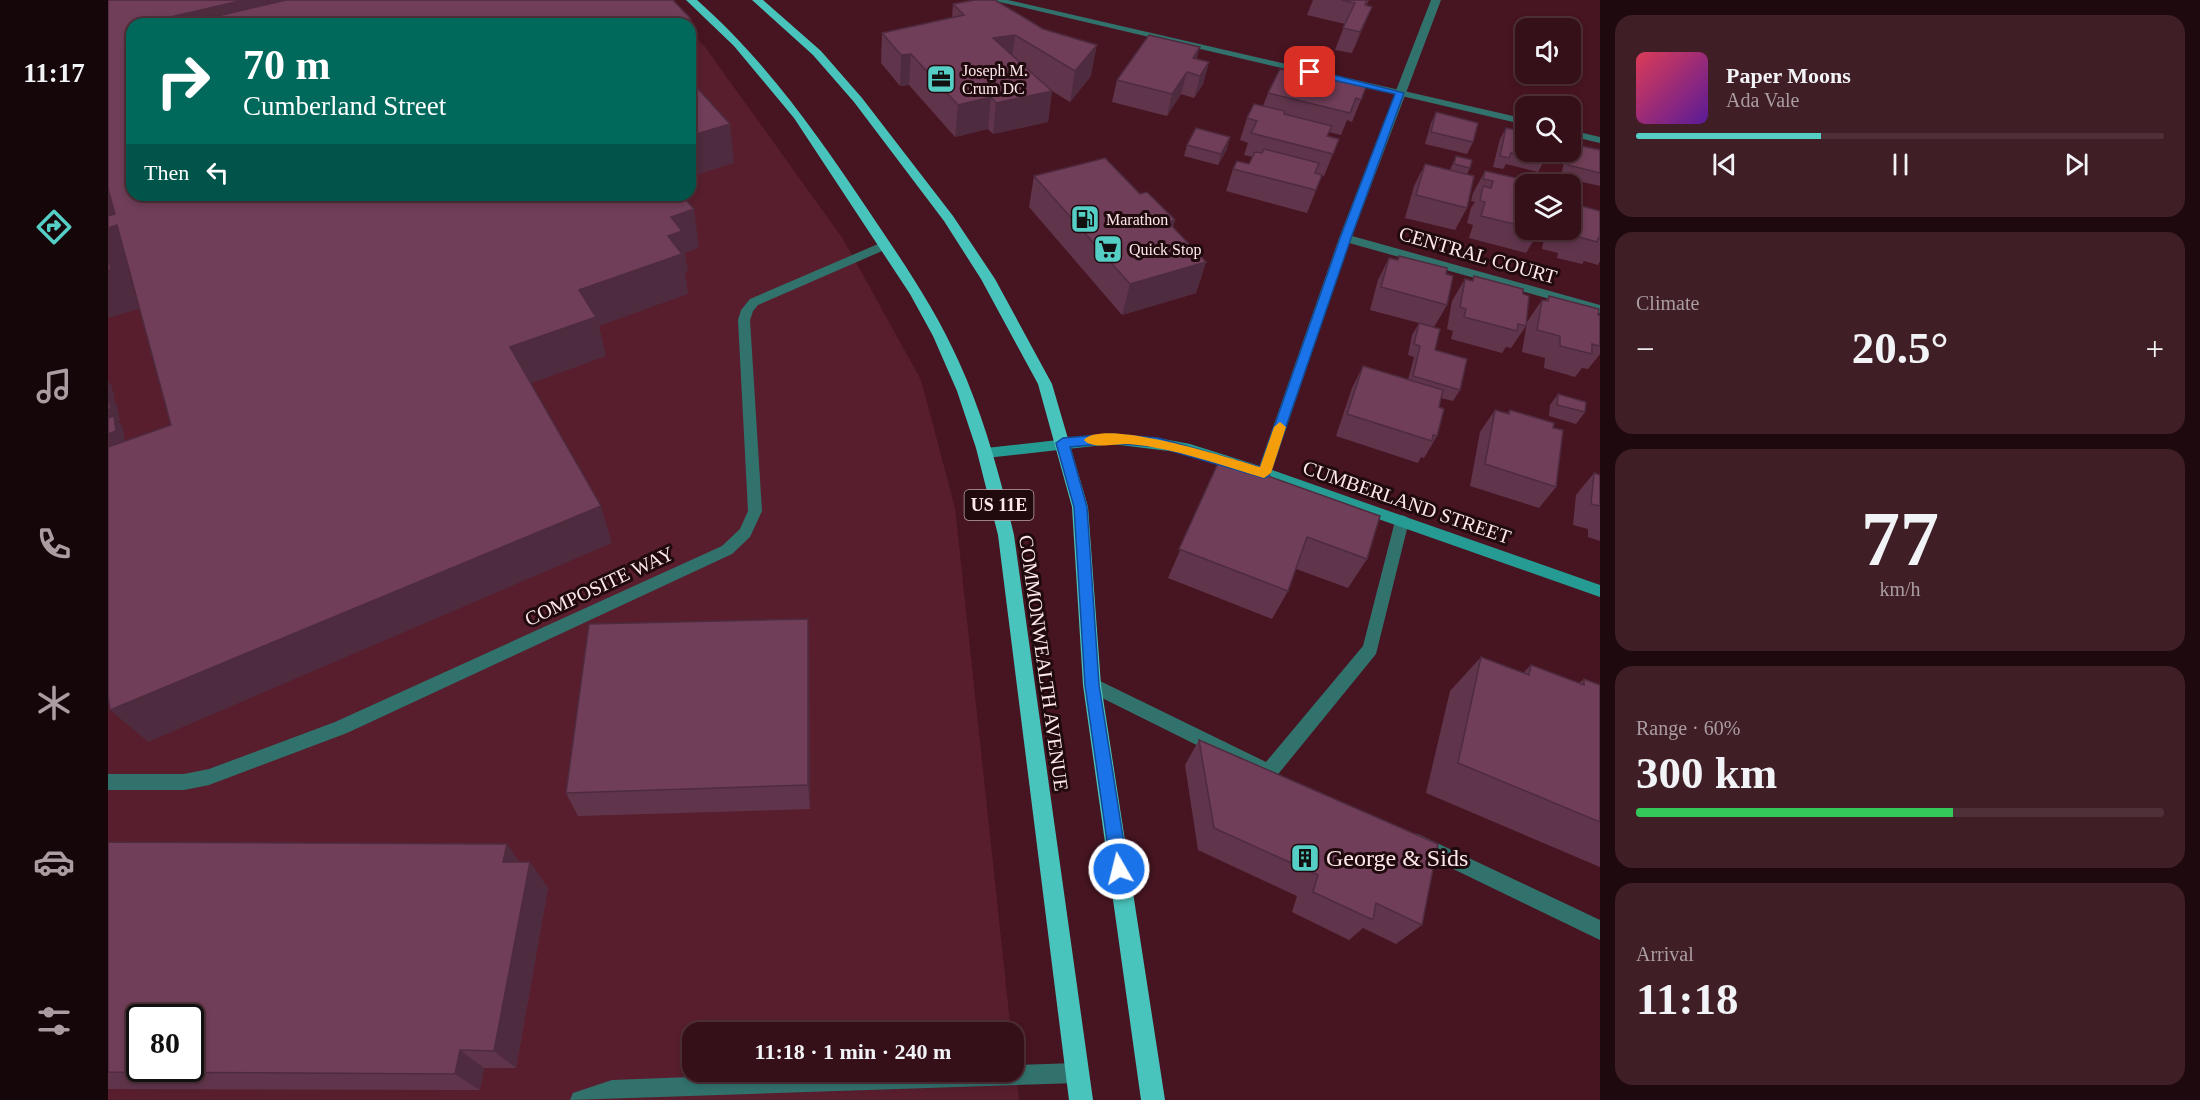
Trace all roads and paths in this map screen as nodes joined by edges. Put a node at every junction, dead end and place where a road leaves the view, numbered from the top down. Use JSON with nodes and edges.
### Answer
{"nodes":[{"id":1,"x":691,"y":0,"type":"edge"},
{"id":2,"x":756,"y":0,"type":"edge"},
{"id":3,"x":996,"y":0,"type":"edge"},
{"id":4,"x":1436,"y":0,"type":"edge"},
{"id":5,"x":1400,"y":93,"type":"junction"},
{"id":6,"x":1515,"y":119,"type":"edge"},
{"id":7,"x":1581,"y":136,"type":"edge"},
{"id":8,"x":1600,"y":140,"type":"edge"},
{"id":9,"x":1346,"y":238,"type":"junction"},
{"id":10,"x":885,"y":245,"type":"junction"},
{"id":11,"x":1600,"y":309,"type":"edge"},
{"id":12,"x":1063,"y":443,"type":"junction"},
{"id":13,"x":986,"y":453,"type":"junction"},
{"id":14,"x":1264,"y":473,"type":"junction"},
{"id":15,"x":1402,"y":521,"type":"junction"},
{"id":16,"x":1600,"y":591,"type":"edge"},
{"id":17,"x":1092,"y":685,"type":"junction"},
{"id":18,"x":1269,"y":772,"type":"junction"},
{"id":19,"x":108,"y":782,"type":"edge"},
{"id":20,"x":1290,"y":782,"type":"edge"},
{"id":21,"x":1397,"y":833,"type":"edge"},
{"id":22,"x":1600,"y":930,"type":"edge"},
{"id":23,"x":1077,"y":1073,"type":"junction"},
{"id":24,"x":580,"y":1100,"type":"edge"},
{"id":25,"x":1081,"y":1100,"type":"edge"},
{"id":26,"x":1153,"y":1100,"type":"edge"}],
"edges":[{"from":1,"to":10,"type":"highway","name":"COMMONWEALTH AVENUE","number":"US 11E"},
{"from":2,"to":12,"type":"highway"},
{"from":3,"to":5,"type":"street"},
{"from":4,"to":5,"type":"street"},
{"from":5,"to":6,"type":"street"},
{"from":5,"to":9,"type":"street"},
{"from":7,"to":8,"type":"street"},
{"from":9,"to":11,"type":"street","name":"CENTRAL COURT"},
{"from":9,"to":14,"type":"street"},
{"from":10,"to":13,"type":"highway","name":"COMMONWEALTH AVENUE","number":"US 11E"},
{"from":10,"to":19,"type":"street","name":"COMPOSITE WAY"},
{"from":12,"to":13,"type":"main road","name":"CUMBERLAND STREET"},
{"from":12,"to":14,"type":"main road","name":"CUMBERLAND STREET"},
{"from":12,"to":17,"type":"highway"},
{"from":13,"to":23,"type":"highway","name":"COMMONWEALTH AVENUE","number":"US 11E"},
{"from":14,"to":15,"type":"main road","name":"CUMBERLAND STREET"},
{"from":15,"to":16,"type":"main road","name":"CUMBERLAND STREET"},
{"from":15,"to":18,"type":"street"},
{"from":17,"to":18,"type":"street"},
{"from":17,"to":26,"type":"highway"},
{"from":18,"to":20,"type":"street"},
{"from":21,"to":22,"type":"street"},
{"from":23,"to":24,"type":"street"},
{"from":23,"to":25,"type":"highway","name":"COMMONWEALTH AVENUE","number":"US 11E"}]}
